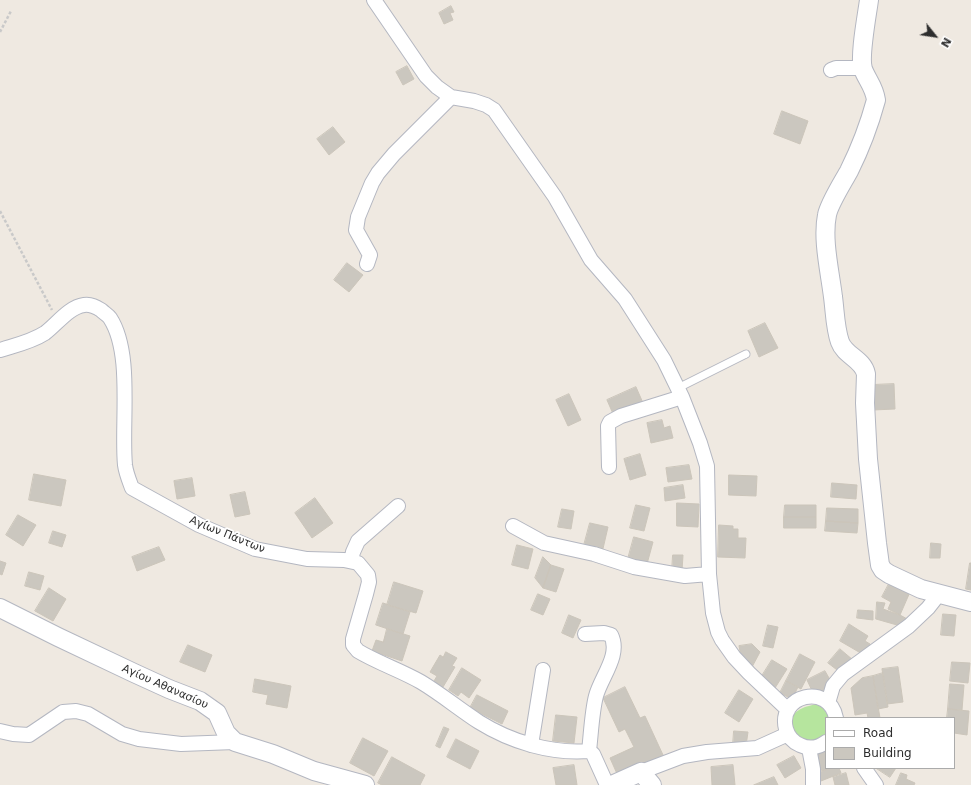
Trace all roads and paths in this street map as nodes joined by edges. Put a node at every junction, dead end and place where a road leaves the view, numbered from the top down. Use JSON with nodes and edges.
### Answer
{"nodes":[{"id":1,"x":374,"y":0,"type":"edge"},
{"id":2,"x":869,"y":0,"type":"edge"},
{"id":3,"x":11,"y":11,"type":"dead end"},
{"id":4,"x":0,"y":32,"type":"edge"},
{"id":5,"x":863,"y":68,"type":"junction"},
{"id":6,"x":831,"y":70,"type":"dead end"},
{"id":7,"x":451,"y":97,"type":"junction"},
{"id":8,"x":0,"y":211,"type":"edge"},
{"id":9,"x":367,"y":264,"type":"dead end"},
{"id":10,"x":58,"y":322,"type":"junction"},
{"id":11,"x":0,"y":350,"type":"edge"},
{"id":12,"x":746,"y":354,"type":"dead end"},
{"id":13,"x":680,"y":393,"type":"junction"},
{"id":14,"x":609,"y":466,"type":"dead end"},
{"id":15,"x":398,"y":506,"type":"dead end"},
{"id":16,"x":513,"y":526,"type":"dead end"},
{"id":17,"x":351,"y":561,"type":"junction"},
{"id":18,"x":708,"y":574,"type":"junction"},
{"id":19,"x":939,"y":594,"type":"junction"},
{"id":20,"x":971,"y":602,"type":"edge"},
{"id":21,"x":0,"y":608,"type":"edge"},
{"id":22,"x":586,"y":634,"type":"dead end"},
{"id":23,"x":543,"y":670,"type":"dead end"},
{"id":24,"x":828,"y":703,"type":"junction"},
{"id":25,"x":788,"y":710,"type":"junction"},
{"id":26,"x":836,"y":717,"type":"edge"},
{"id":27,"x":0,"y":731,"type":"edge"},
{"id":28,"x":788,"y":734,"type":"junction"},
{"id":29,"x":235,"y":742,"type":"junction"},
{"id":30,"x":825,"y":743,"type":"edge"},
{"id":31,"x":531,"y":745,"type":"junction"},
{"id":32,"x":810,"y":748,"type":"junction"},
{"id":33,"x":589,"y":751,"type":"junction"},
{"id":34,"x":865,"y":769,"type":"edge"},
{"id":35,"x":646,"y":779,"type":"edge"},
{"id":36,"x":365,"y":785,"type":"edge"},
{"id":37,"x":607,"y":785,"type":"edge"},
{"id":38,"x":612,"y":785,"type":"edge"},
{"id":39,"x":813,"y":785,"type":"edge"},
{"id":40,"x":876,"y":785,"type":"edge"}],
"edges":[{"from":1,"to":7,"type":"street"},
{"from":2,"to":5,"type":"street"},
{"from":3,"to":4,"type":"path"},
{"from":5,"to":6,"type":"street"},
{"from":5,"to":19,"type":"street"},
{"from":7,"to":9,"type":"street"},
{"from":7,"to":13,"type":"street"},
{"from":8,"to":10,"type":"path"},
{"from":10,"to":11,"type":"street","name":"Αγίων Πάντων"},
{"from":10,"to":17,"type":"street","name":"Αγίων Πάντων"},
{"from":12,"to":13,"type":"lane"},
{"from":13,"to":14,"type":"street"},
{"from":13,"to":18,"type":"street"},
{"from":15,"to":17,"type":"street"},
{"from":16,"to":18,"type":"street"},
{"from":17,"to":31,"type":"street"},
{"from":18,"to":25,"type":"street"},
{"from":19,"to":20,"type":"street"},
{"from":19,"to":24,"type":"street"},
{"from":21,"to":29,"type":"street","name":"Αγίου Αθανασίου"},
{"from":22,"to":33,"type":"street"},
{"from":23,"to":31,"type":"street"},
{"from":24,"to":25,"type":"street"},
{"from":24,"to":26,"type":"street"},
{"from":25,"to":28,"type":"street"},
{"from":27,"to":29,"type":"street"},
{"from":28,"to":32,"type":"street"},
{"from":28,"to":35,"type":"street"},
{"from":29,"to":36,"type":"street"},
{"from":30,"to":32,"type":"street"},
{"from":31,"to":33,"type":"street"},
{"from":32,"to":39,"type":"street"},
{"from":33,"to":37,"type":"street"},
{"from":34,"to":40,"type":"street"},
{"from":35,"to":38,"type":"street"}]}
